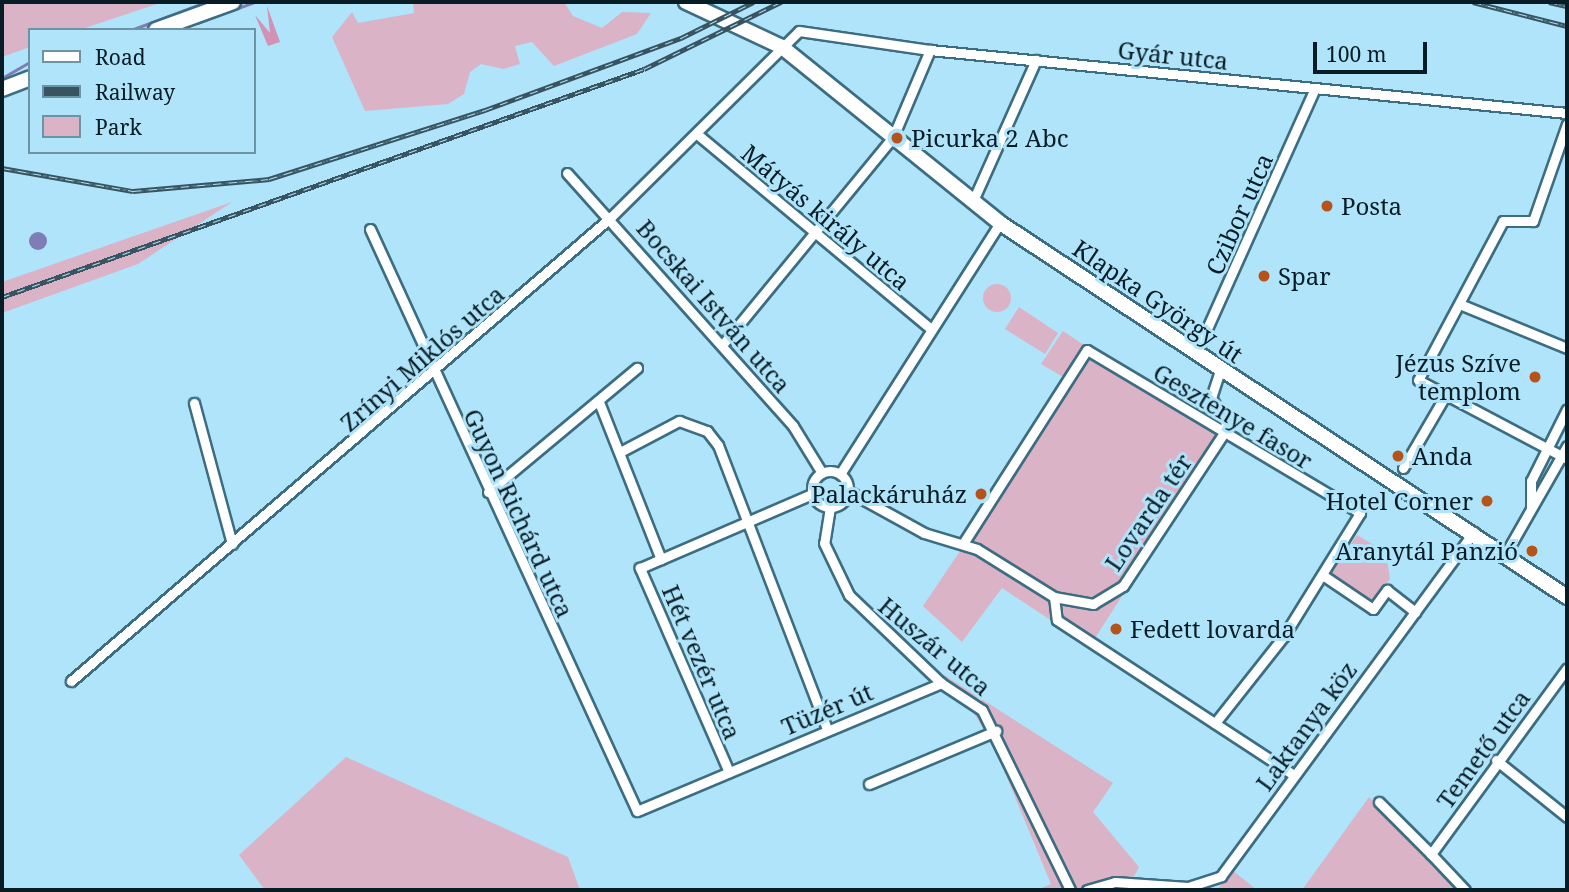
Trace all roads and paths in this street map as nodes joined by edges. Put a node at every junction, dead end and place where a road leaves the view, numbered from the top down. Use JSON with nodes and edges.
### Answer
{"nodes":[{"id":1,"x":233,"y":2,"type":"edge"},
{"id":2,"x":685,"y":2,"type":"edge"},
{"id":3,"x":162,"y":28,"type":"edge"},
{"id":4,"x":782,"y":47,"type":"junction"},
{"id":5,"x":930,"y":50,"type":"junction"},
{"id":6,"x":1036,"y":60,"type":"junction"},
{"id":7,"x":28,"y":79,"type":"edge"},
{"id":8,"x":2,"y":89,"type":"edge"},
{"id":9,"x":1314,"y":90,"type":"junction"},
{"id":10,"x":1567,"y":113,"type":"edge"},
{"id":11,"x":1567,"y":124,"type":"edge"},
{"id":12,"x":697,"y":134,"type":"junction"},
{"id":13,"x":893,"y":137,"type":"junction"},
{"id":14,"x":567,"y":173,"type":"dead end"},
{"id":15,"x":972,"y":203,"type":"junction"},
{"id":16,"x":611,"y":217,"type":"junction"},
{"id":17,"x":1000,"y":223,"type":"junction"},
{"id":18,"x":370,"y":229,"type":"dead end"},
{"id":19,"x":814,"y":234,"type":"junction"},
{"id":20,"x":1462,"y":304,"type":"junction"},
{"id":21,"x":931,"y":329,"type":"junction"},
{"id":22,"x":723,"y":344,"type":"junction"},
{"id":23,"x":1567,"y":348,"type":"edge"},
{"id":24,"x":1196,"y":353,"type":"junction"},
{"id":25,"x":637,"y":368,"type":"dead end"},
{"id":26,"x":1220,"y":370,"type":"junction"},
{"id":27,"x":434,"y":375,"type":"junction"},
{"id":28,"x":1445,"y":396,"type":"junction"},
{"id":29,"x":599,"y":402,"type":"junction"},
{"id":30,"x":194,"y":404,"type":"dead end"},
{"id":31,"x":1567,"y":409,"type":"edge"},
{"id":32,"x":1224,"y":433,"type":"junction"},
{"id":33,"x":1567,"y":446,"type":"edge"},
{"id":34,"x":1548,"y":448,"type":"junction"},
{"id":35,"x":620,"y":452,"type":"junction"},
{"id":36,"x":1565,"y":457,"type":"edge"},
{"id":37,"x":1403,"y":468,"type":"dead end"},
{"id":38,"x":822,"y":473,"type":"junction"},
{"id":39,"x":840,"y":474,"type":"junction"},
{"id":40,"x":848,"y":491,"type":"junction"},
{"id":41,"x":488,"y":492,"type":"junction"},
{"id":42,"x":812,"y":494,"type":"junction"},
{"id":43,"x":1531,"y":507,"type":"junction"},
{"id":44,"x":830,"y":508,"type":"junction"},
{"id":45,"x":748,"y":526,"type":"junction"},
{"id":46,"x":1474,"y":532,"type":"junction"},
{"id":47,"x":964,"y":542,"type":"junction"},
{"id":48,"x":232,"y":544,"type":"junction"},
{"id":49,"x":1506,"y":553,"type":"junction"},
{"id":50,"x":661,"y":559,"type":"junction"},
{"id":51,"x":1324,"y":576,"type":"junction"},
{"id":52,"x":1054,"y":597,"type":"junction"},
{"id":53,"x":1567,"y":597,"type":"edge"},
{"id":54,"x":1415,"y":612,"type":"junction"},
{"id":55,"x":1567,"y":668,"type":"edge"},
{"id":56,"x":71,"y":681,"type":"dead end"},
{"id":57,"x":941,"y":683,"type":"junction"},
{"id":58,"x":1215,"y":723,"type":"junction"},
{"id":59,"x":827,"y":729,"type":"junction"},
{"id":60,"x":996,"y":731,"type":"junction"},
{"id":61,"x":1496,"y":760,"type":"junction"},
{"id":62,"x":729,"y":772,"type":"junction"},
{"id":63,"x":1294,"y":775,"type":"junction"},
{"id":64,"x":869,"y":784,"type":"dead end"},
{"id":65,"x":1380,"y":802,"type":"dead end"},
{"id":66,"x":637,"y":811,"type":"joint"},
{"id":67,"x":1567,"y":817,"type":"edge"},
{"id":68,"x":1431,"y":854,"type":"junction"},
{"id":69,"x":1135,"y":887,"type":"edge"},
{"id":70,"x":1070,"y":890,"type":"edge"},
{"id":71,"x":1087,"y":890,"type":"edge"},
{"id":72,"x":1465,"y":890,"type":"edge"}],
"edges":[{"from":1,"to":3,"type":"main road"},
{"from":2,"to":4,"type":"main road","name":"Klapka György út"},
{"from":4,"to":5,"type":"street","name":"Gyár utca"},
{"from":4,"to":12,"type":"street","name":"Zrínyi Miklós utca"},
{"from":4,"to":13,"type":"main road","name":"Klapka György út"},
{"from":5,"to":6,"type":"street","name":"Gyár utca"},
{"from":5,"to":13,"type":"street"},
{"from":6,"to":9,"type":"street","name":"Gyár utca"},
{"from":6,"to":15,"type":"street"},
{"from":7,"to":8,"type":"main road"},
{"from":9,"to":10,"type":"street","name":"Gyár utca"},
{"from":9,"to":24,"type":"street","name":"Czibor utca"},
{"from":11,"to":20,"type":"street"},
{"from":12,"to":16,"type":"street","name":"Zrínyi Miklós utca"},
{"from":12,"to":19,"type":"street","name":"Mátyás király utca"},
{"from":13,"to":15,"type":"main road","name":"Klapka György út"},
{"from":13,"to":19,"type":"street"},
{"from":14,"to":16,"type":"street","name":"Bocskai István utca"},
{"from":15,"to":17,"type":"main road","name":"Klapka György út"},
{"from":16,"to":22,"type":"street","name":"Bocskai István utca"},
{"from":16,"to":27,"type":"street","name":"Zrínyi Miklós utca"},
{"from":17,"to":21,"type":"street"},
{"from":17,"to":24,"type":"main road","name":"Klapka György út"},
{"from":18,"to":27,"type":"street","name":"Guyon Richárd utca"},
{"from":19,"to":21,"type":"street","name":"Mátyás király utca"},
{"from":19,"to":22,"type":"street"},
{"from":20,"to":23,"type":"street"},
{"from":20,"to":28,"type":"street"},
{"from":21,"to":39,"type":"street"},
{"from":22,"to":38,"type":"street","name":"Bocskai István utca"},
{"from":24,"to":26,"type":"main road","name":"Klapka György út"},
{"from":25,"to":29,"type":"street"},
{"from":26,"to":32,"type":"street"},
{"from":26,"to":46,"type":"main road","name":"Klapka György út"},
{"from":27,"to":41,"type":"street","name":"Guyon Richárd utca"},
{"from":27,"to":48,"type":"street","name":"Zrínyi Miklós utca"},
{"from":28,"to":34,"type":"street"},
{"from":28,"to":37,"type":"street"},
{"from":29,"to":35,"type":"street","name":"Hét vezér utca"},
{"from":29,"to":41,"type":"street"},
{"from":30,"to":48,"type":"street"},
{"from":31,"to":34,"type":"street"},
{"from":32,"to":47,"type":"street","name":"Gesztenye fasor"},
{"from":32,"to":51,"type":"street","name":"Gesztenye fasor"},
{"from":32,"to":52,"type":"street","name":"Lovarda tér"},
{"from":33,"to":36,"type":"street"},
{"from":34,"to":36,"type":"street"},
{"from":34,"to":43,"type":"street"},
{"from":35,"to":45,"type":"street"},
{"from":35,"to":50,"type":"street","name":"Hét vezér utca"},
{"from":36,"to":43,"type":"street"},
{"from":38,"to":39,"type":"street"},
{"from":38,"to":42,"type":"street"},
{"from":39,"to":40,"type":"street"},
{"from":40,"to":44,"type":"street"},
{"from":40,"to":47,"type":"street"},
{"from":41,"to":66,"type":"street","name":"Guyon Richárd utca"},
{"from":42,"to":44,"type":"street"},
{"from":42,"to":45,"type":"street"},
{"from":43,"to":49,"type":"street"},
{"from":44,"to":57,"type":"street","name":"Huszár utca"},
{"from":45,"to":50,"type":"street"},
{"from":45,"to":59,"type":"street"},
{"from":46,"to":49,"type":"main road","name":"Klapka György út"},
{"from":46,"to":54,"type":"street","name":"Laktanya köz"},
{"from":47,"to":52,"type":"street"},
{"from":48,"to":56,"type":"street","name":"Zrínyi Miklós utca"},
{"from":49,"to":53,"type":"main road","name":"Klapka György út"},
{"from":50,"to":62,"type":"street","name":"Hét vezér utca"},
{"from":51,"to":54,"type":"street"},
{"from":51,"to":58,"type":"street"},
{"from":52,"to":58,"type":"street"},
{"from":54,"to":63,"type":"street","name":"Laktanya köz"},
{"from":55,"to":61,"type":"street","name":"Temető utca"},
{"from":57,"to":59,"type":"street","name":"Tüzér út"},
{"from":57,"to":60,"type":"street","name":"Huszár utca"},
{"from":58,"to":63,"type":"street"},
{"from":59,"to":62,"type":"street","name":"Tüzér út"},
{"from":60,"to":64,"type":"street"},
{"from":60,"to":70,"type":"street","name":"Huszár utca"},
{"from":61,"to":67,"type":"street"},
{"from":61,"to":68,"type":"street","name":"Temető utca"},
{"from":62,"to":66,"type":"street","name":"Tüzér út"},
{"from":63,"to":69,"type":"street","name":"Laktanya köz"},
{"from":65,"to":68,"type":"street"},
{"from":68,"to":72,"type":"street"},
{"from":69,"to":71,"type":"street","name":"Laktanya köz"}]}
